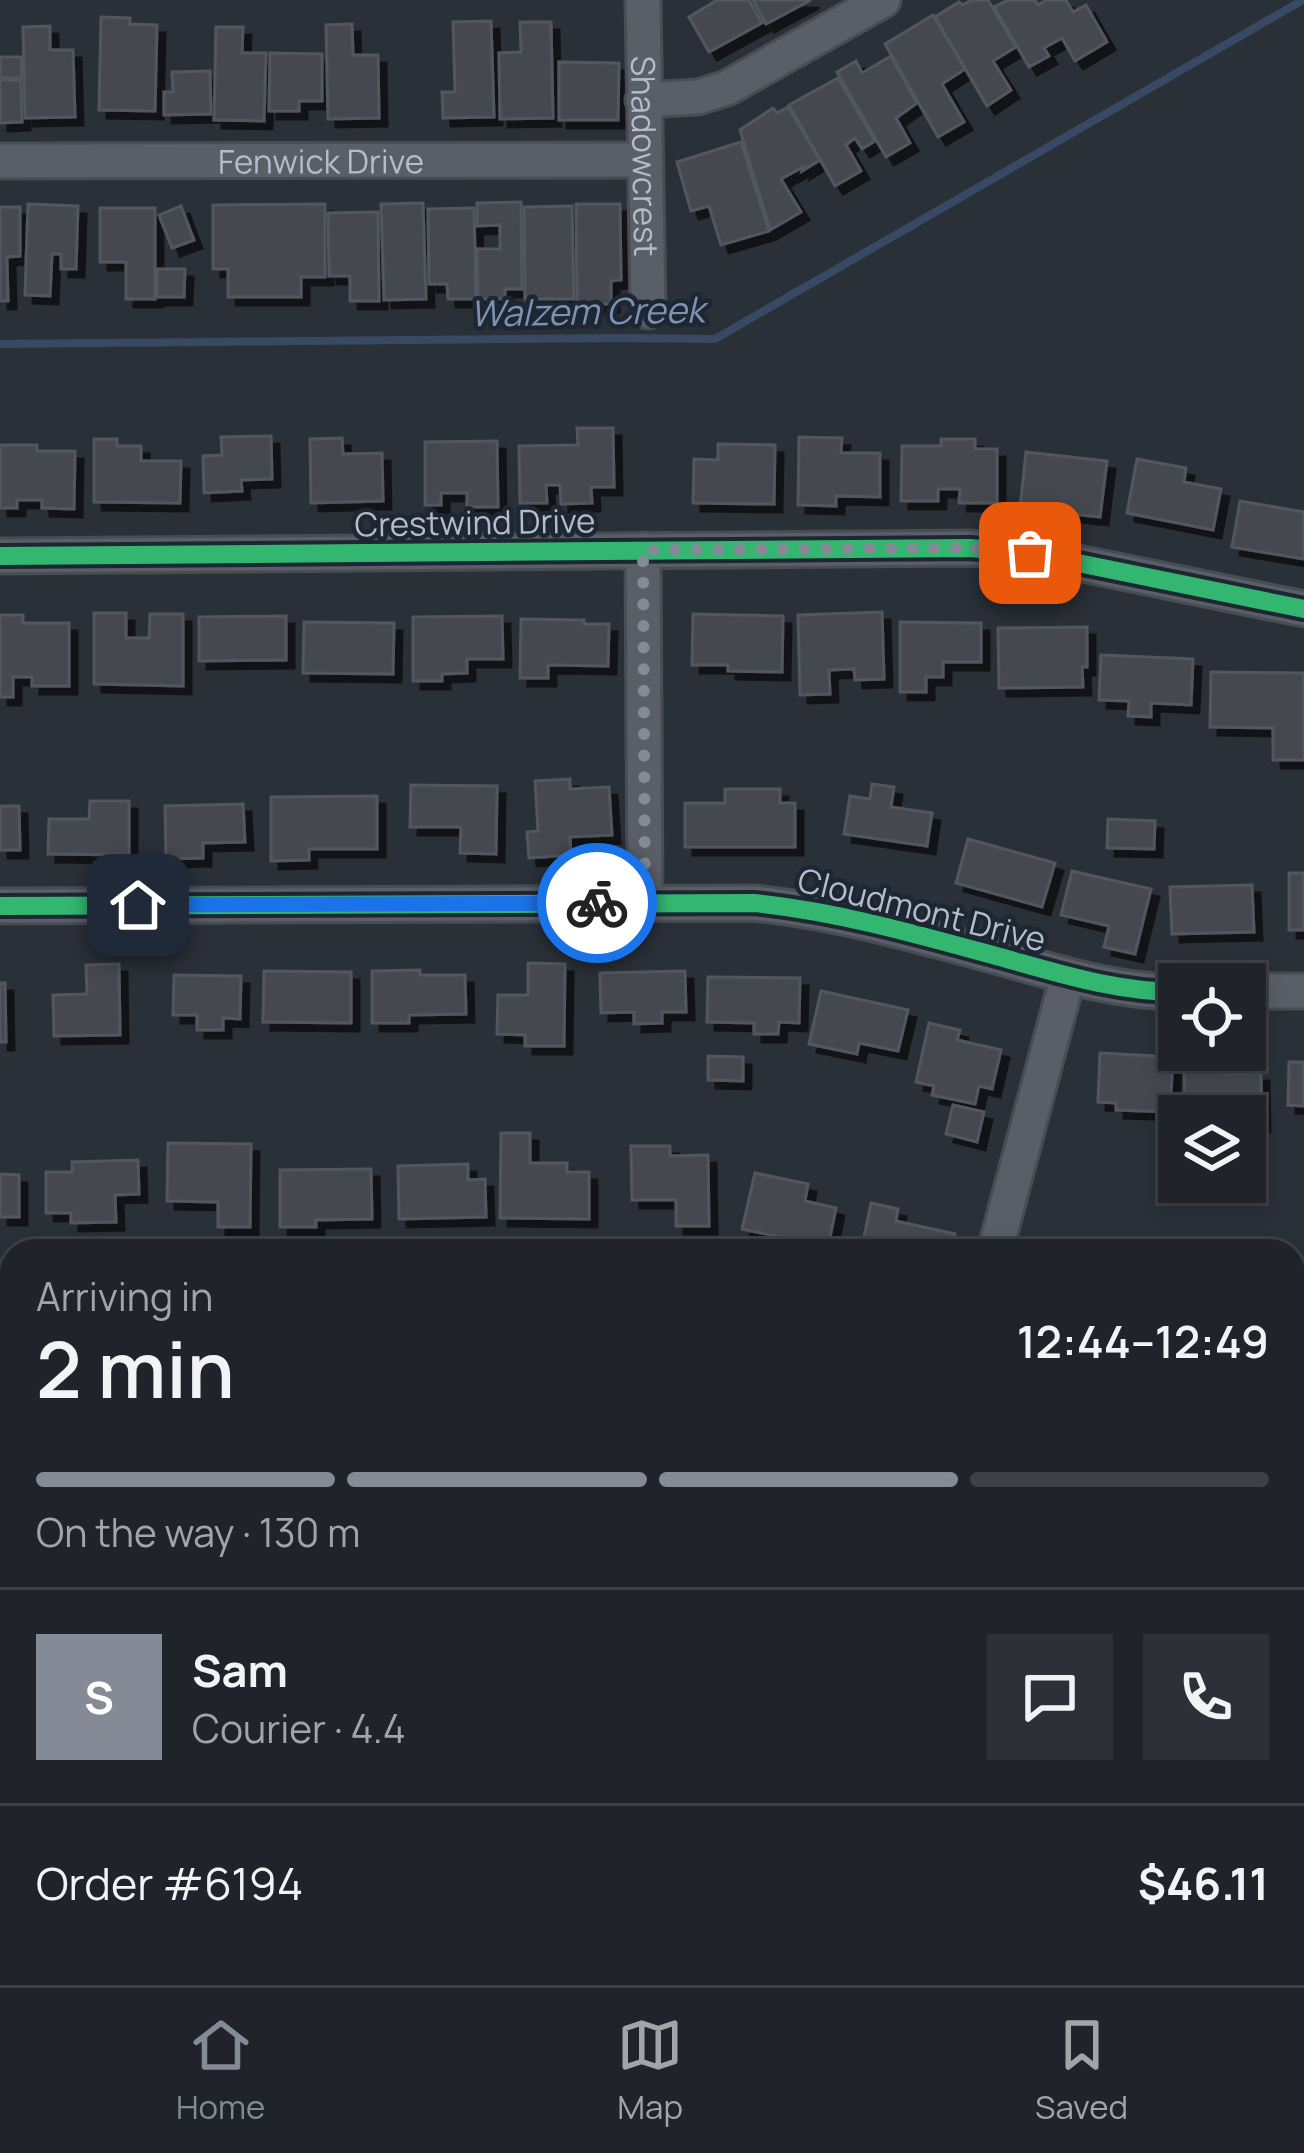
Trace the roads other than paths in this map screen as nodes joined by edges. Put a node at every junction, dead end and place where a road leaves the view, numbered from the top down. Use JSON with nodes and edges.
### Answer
{"nodes":[{"id":1,"x":643,"y":0,"type":"edge"},
{"id":2,"x":883,"y":0,"type":"edge"},
{"id":3,"x":643,"y":100,"type":"junction"},
{"id":4,"x":644,"y":160,"type":"junction"},
{"id":5,"x":0,"y":161,"type":"edge"},
{"id":6,"x":649,"y":311,"type":"dead end"},
{"id":7,"x":643,"y":550,"type":"junction"},
{"id":8,"x":0,"y":556,"type":"edge"},
{"id":9,"x":1304,"y":609,"type":"edge"},
{"id":10,"x":645,"y":902,"type":"junction"},
{"id":11,"x":0,"y":906,"type":"edge"},
{"id":12,"x":1068,"y":976,"type":"junction"},
{"id":13,"x":1158,"y":990,"type":"edge"},
{"id":14,"x":1304,"y":991,"type":"edge"},
{"id":15,"x":1266,"y":992,"type":"edge"},
{"id":16,"x":998,"y":1239,"type":"edge"}],
"edges":[{"from":1,"to":3,"type":"street","name":"Shadowcrest"},
{"from":2,"to":3,"type":"street"},
{"from":3,"to":4,"type":"street","name":"Shadowcrest"},
{"from":4,"to":5,"type":"street","name":"Fenwick Drive"},
{"from":4,"to":6,"type":"street","name":"Shadowcrest"},
{"from":7,"to":8,"type":"street","name":"Crestwind Drive"},
{"from":7,"to":9,"type":"street","name":"Crestwind Drive"},
{"from":7,"to":10,"type":"street"},
{"from":10,"to":11,"type":"street","name":"Cloudmont Drive"},
{"from":10,"to":12,"type":"street","name":"Cloudmont Drive"},
{"from":12,"to":13,"type":"street","name":"Cloudmont Drive"},
{"from":12,"to":16,"type":"street"},
{"from":14,"to":15,"type":"street"}]}
